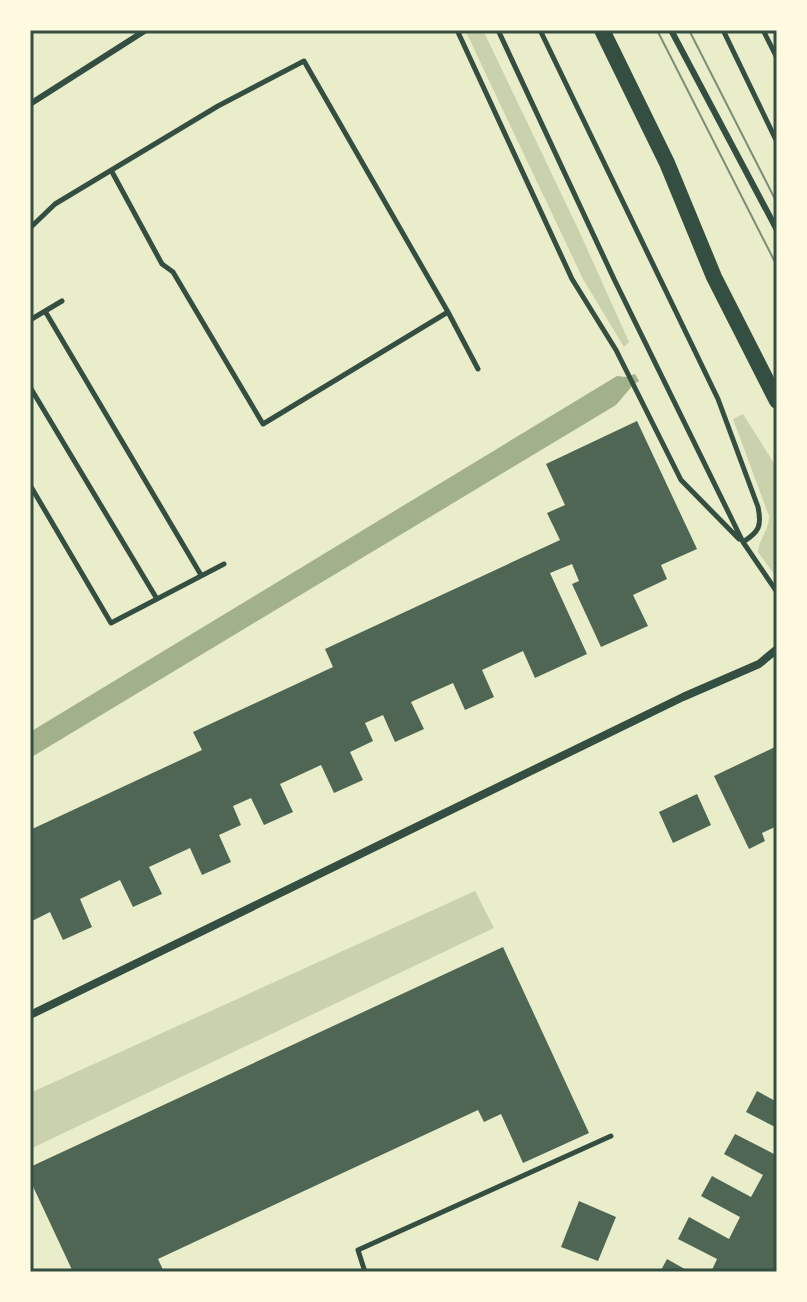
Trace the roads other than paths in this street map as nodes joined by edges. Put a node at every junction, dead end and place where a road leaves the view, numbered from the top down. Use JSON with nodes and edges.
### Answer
{"nodes":[{"id":1,"x":146,"y":30,"type":"edge"},
{"id":2,"x":602,"y":30,"type":"edge"},
{"id":3,"x":671,"y":30,"type":"edge"},
{"id":4,"x":30,"y":104,"type":"edge"},
{"id":5,"x":777,"y":230,"type":"edge"},
{"id":6,"x":777,"y":401,"type":"edge"},
{"id":7,"x":777,"y":649,"type":"edge"},
{"id":8,"x":30,"y":1015,"type":"edge"}],
"edges":[{"from":1,"to":4,"type":"lane"},
{"from":2,"to":6,"type":"main road"},
{"from":3,"to":5,"type":"lane"},
{"from":7,"to":8,"type":"street"}]}
